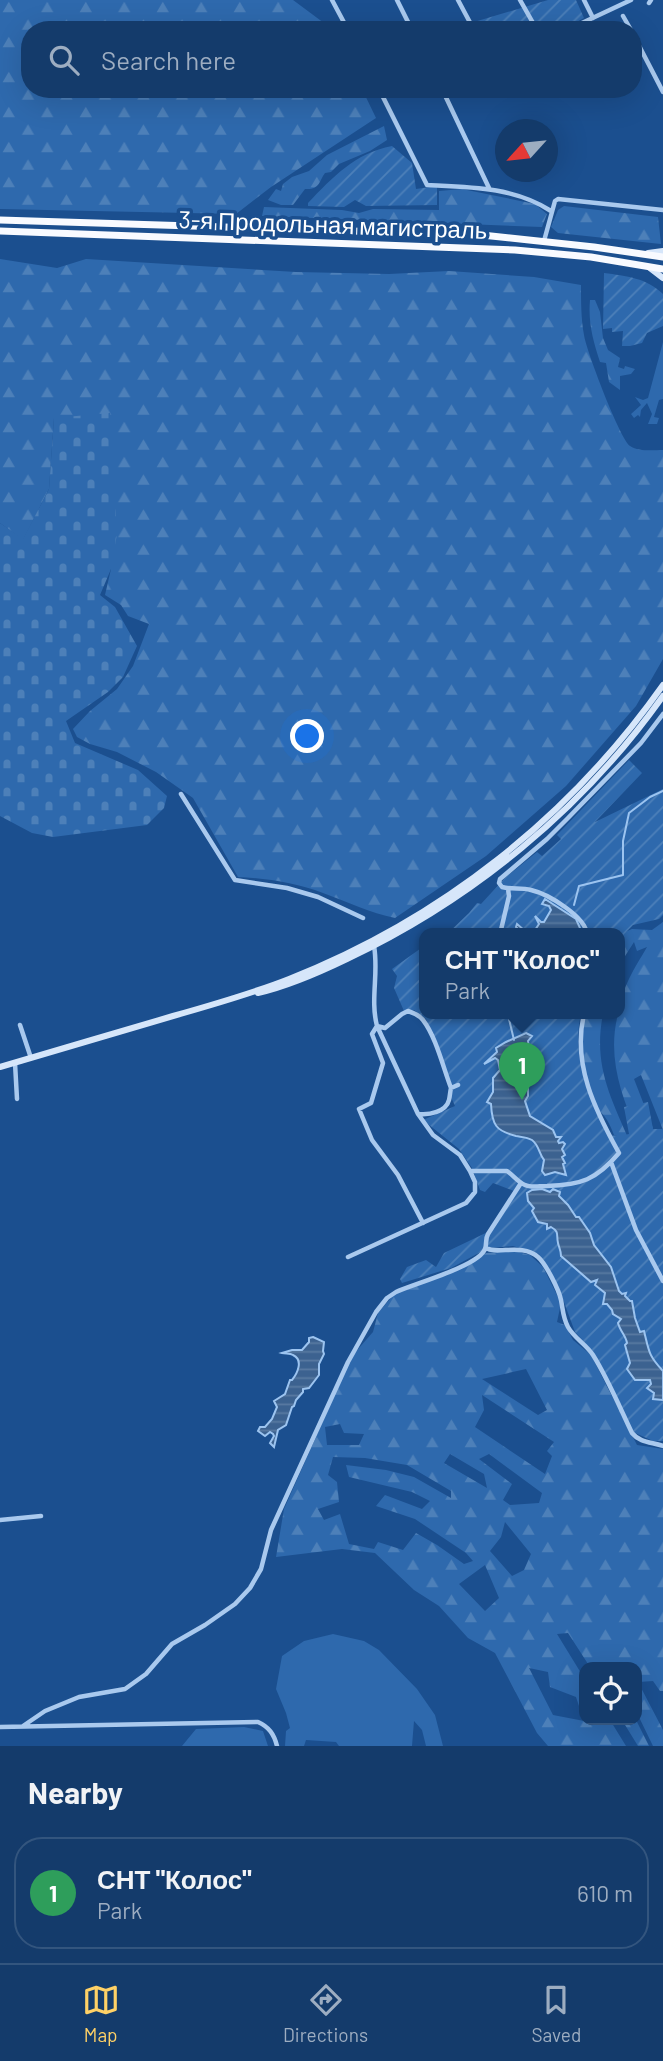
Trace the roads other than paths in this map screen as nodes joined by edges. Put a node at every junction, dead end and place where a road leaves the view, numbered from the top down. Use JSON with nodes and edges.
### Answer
{"nodes":[{"id":1,"x":332,"y":0,"type":"edge"},
{"id":2,"x":397,"y":0,"type":"edge"},
{"id":3,"x":458,"y":0,"type":"edge"},
{"id":4,"x":520,"y":0,"type":"edge"},
{"id":5,"x":584,"y":0,"type":"edge"},
{"id":6,"x":631,"y":0,"type":"edge"},
{"id":7,"x":624,"y":16,"type":"dead end"},
{"id":8,"x":593,"y":18,"type":"junction"},
{"id":9,"x":343,"y":21,"type":"edge"},
{"id":10,"x":408,"y":21,"type":"edge"},
{"id":11,"x":469,"y":21,"type":"edge"},
{"id":12,"x":532,"y":21,"type":"edge"},
{"id":13,"x":586,"y":21,"type":"edge"},
{"id":14,"x":626,"y":21,"type":"edge"},
{"id":15,"x":642,"y":51,"type":"edge"},
{"id":16,"x":663,"y":92,"type":"edge"},
{"id":17,"x":384,"y":98,"type":"edge"},
{"id":18,"x":447,"y":98,"type":"edge"},
{"id":19,"x":489,"y":188,"type":"junction"},
{"id":20,"x":663,"y":210,"type":"edge"},
{"id":21,"x":551,"y":211,"type":"junction"},
{"id":22,"x":0,"y":220,"type":"edge"},
{"id":23,"x":0,"y":232,"type":"edge"},
{"id":24,"x":544,"y":241,"type":"junction"},
{"id":25,"x":663,"y":251,"type":"edge"},
{"id":26,"x":644,"y":253,"type":"junction"},
{"id":27,"x":663,"y":257,"type":"edge"},
{"id":28,"x":645,"y":266,"type":"junction"},
{"id":29,"x":663,"y":270,"type":"edge"},
{"id":30,"x":663,"y":278,"type":"edge"},
{"id":31,"x":663,"y":685,"type":"edge"},
{"id":32,"x":663,"y":696,"type":"edge"},
{"id":33,"x":663,"y":714,"type":"edge"},
{"id":34,"x":181,"y":794,"type":"dead end"},
{"id":35,"x":508,"y":889,"type":"junction"},
{"id":36,"x":363,"y":918,"type":"dead end"},
{"id":37,"x":501,"y":928,"type":"edge"},
{"id":38,"x":586,"y":928,"type":"edge"},
{"id":39,"x":374,"y":946,"type":"junction"},
{"id":40,"x":228,"y":1000,"type":"junction"},
{"id":41,"x":419,"y":1016,"type":"edge"},
{"id":42,"x":423,"y":1019,"type":"edge"},
{"id":43,"x":584,"y":1019,"type":"edge"},
{"id":44,"x":20,"y":1025,"type":"dead end"},
{"id":45,"x":377,"y":1026,"type":"junction"},
{"id":46,"x":31,"y":1058,"type":"junction"},
{"id":47,"x":15,"y":1063,"type":"junction"},
{"id":48,"x":0,"y":1067,"type":"edge"},
{"id":49,"x":458,"y":1085,"type":"dead end"},
{"id":50,"x":451,"y":1088,"type":"junction"},
{"id":51,"x":17,"y":1099,"type":"dead end"},
{"id":52,"x":418,"y":1114,"type":"junction"},
{"id":53,"x":611,"y":1162,"type":"junction"},
{"id":54,"x":470,"y":1171,"type":"junction"},
{"id":55,"x":521,"y":1183,"type":"junction"},
{"id":56,"x":423,"y":1223,"type":"junction"},
{"id":57,"x":486,"y":1248,"type":"junction"},
{"id":58,"x":348,"y":1257,"type":"dead end"},
{"id":59,"x":663,"y":1281,"type":"edge"},
{"id":60,"x":663,"y":1446,"type":"edge"},
{"id":61,"x":41,"y":1516,"type":"dead end"},
{"id":62,"x":0,"y":1520,"type":"edge"},
{"id":63,"x":23,"y":1726,"type":"junction"},
{"id":64,"x":0,"y":1727,"type":"edge"},
{"id":65,"x":277,"y":1746,"type":"edge"}],
"edges":[{"from":1,"to":9,"type":"street"},
{"from":2,"to":10,"type":"street"},
{"from":3,"to":11,"type":"street"},
{"from":4,"to":12,"type":"street"},
{"from":5,"to":8,"type":"street"},
{"from":6,"to":8,"type":"street"},
{"from":7,"to":14,"type":"street"},
{"from":8,"to":13,"type":"street"},
{"from":15,"to":16,"type":"street"},
{"from":17,"to":19,"type":"street"},
{"from":18,"to":19,"type":"street"},
{"from":19,"to":21,"type":"street"},
{"from":20,"to":21,"type":"street"},
{"from":21,"to":24,"type":"street"},
{"from":22,"to":24,"type":"highway","name":"3-я Продольная магистраль"},
{"from":23,"to":28,"type":"highway","name":"3-я Продольная магистраль"},
{"from":24,"to":26,"type":"highway","name":"3-я Продольная магистраль"},
{"from":25,"to":26,"type":"main road"},
{"from":26,"to":27,"type":"highway","name":"3-я Продольная магистраль"},
{"from":28,"to":29,"type":"highway","name":"3-я Продольная магистраль"},
{"from":28,"to":30,"type":"main road"},
{"from":31,"to":40,"type":"main road"},
{"from":32,"to":39,"type":"main road"},
{"from":33,"to":35,"type":"street"},
{"from":34,"to":36,"type":"street"},
{"from":35,"to":37,"type":"street"},
{"from":35,"to":38,"type":"street"},
{"from":39,"to":40,"type":"main road"},
{"from":39,"to":45,"type":"street"},
{"from":40,"to":46,"type":"main road"},
{"from":41,"to":45,"type":"street"},
{"from":42,"to":50,"type":"street"},
{"from":43,"to":53,"type":"street"},
{"from":44,"to":46,"type":"street"},
{"from":45,"to":52,"type":"street"},
{"from":45,"to":56,"type":"street"},
{"from":46,"to":47,"type":"main road"},
{"from":47,"to":48,"type":"main road"},
{"from":47,"to":51,"type":"street"},
{"from":49,"to":50,"type":"street"},
{"from":50,"to":52,"type":"street"},
{"from":52,"to":54,"type":"street"},
{"from":53,"to":55,"type":"street"},
{"from":53,"to":59,"type":"street"},
{"from":54,"to":55,"type":"street"},
{"from":54,"to":56,"type":"street"},
{"from":55,"to":57,"type":"street"},
{"from":56,"to":58,"type":"street"},
{"from":57,"to":60,"type":"street"},
{"from":57,"to":63,"type":"street"},
{"from":61,"to":62,"type":"street"},
{"from":63,"to":64,"type":"street"},
{"from":63,"to":65,"type":"street"}]}
